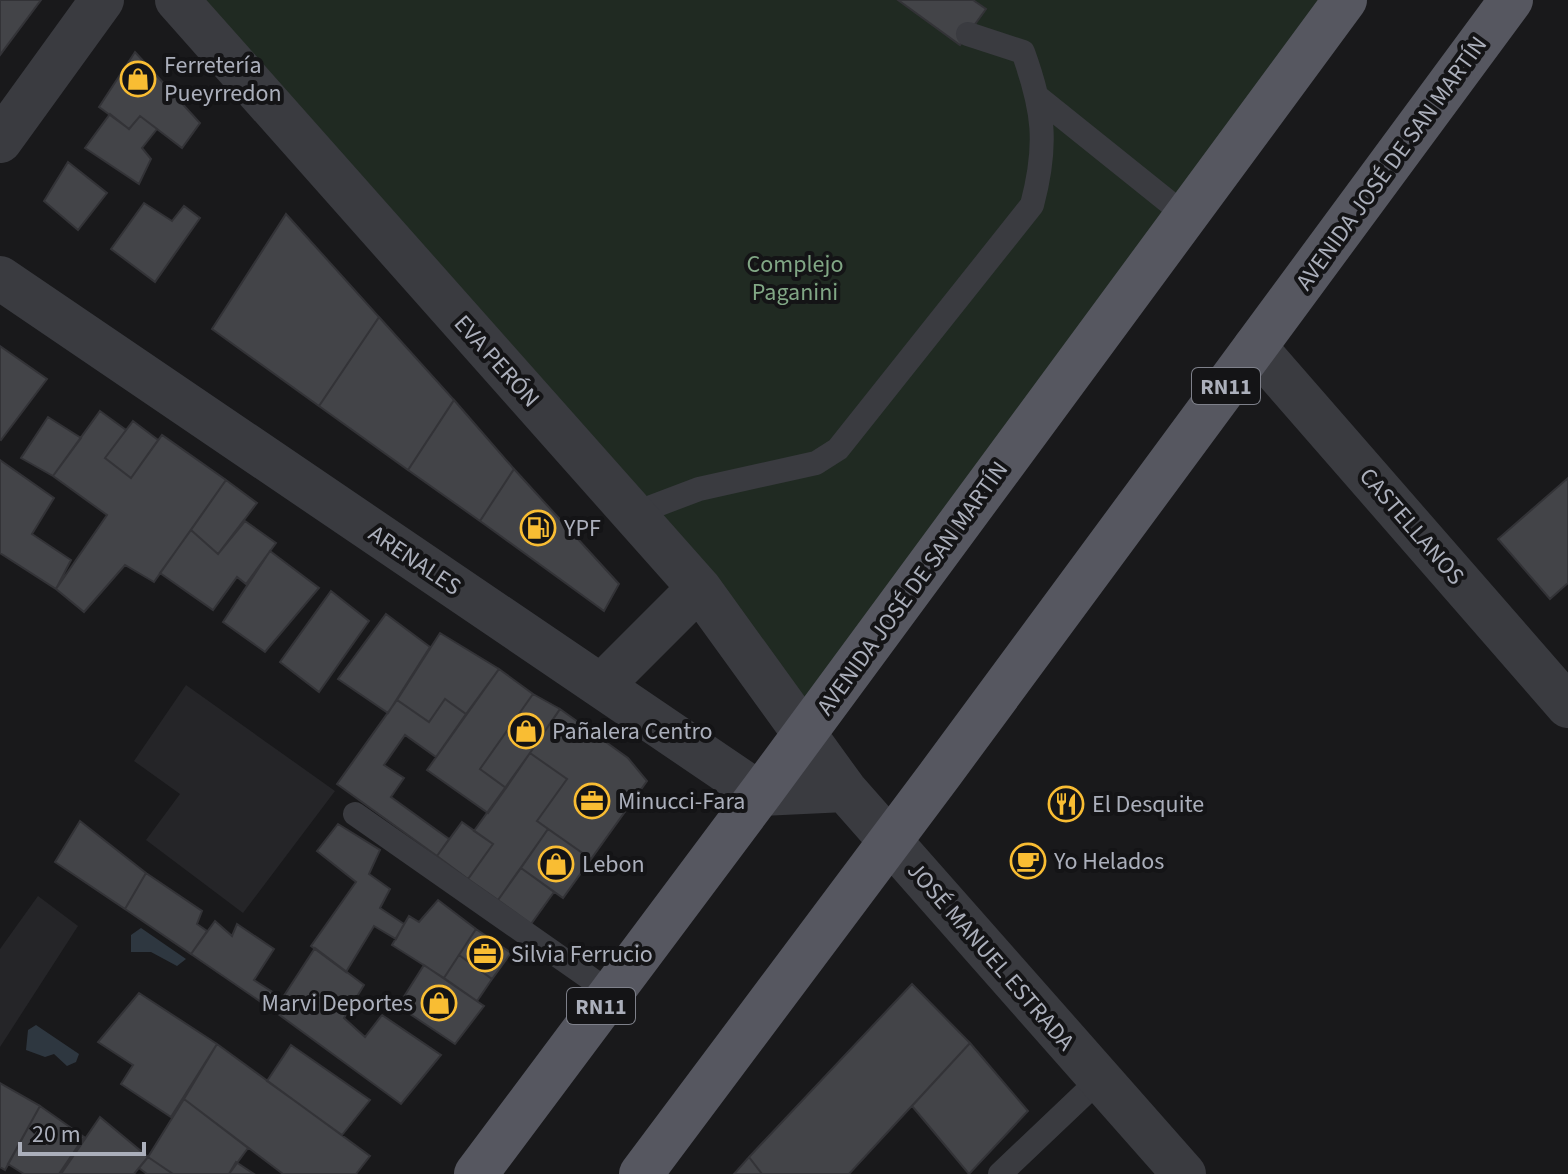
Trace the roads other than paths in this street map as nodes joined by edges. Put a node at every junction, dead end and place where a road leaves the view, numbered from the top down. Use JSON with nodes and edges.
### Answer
{"nodes":[{"id":1,"x":102,"y":0,"type":"edge"},
{"id":2,"x":177,"y":0,"type":"edge"},
{"id":3,"x":1345,"y":0,"type":"edge"},
{"id":4,"x":1511,"y":0,"type":"edge"},
{"id":5,"x":968,"y":34,"type":"dead end"},
{"id":6,"x":1039,"y":98,"type":"junction"},
{"id":7,"x":0,"y":141,"type":"edge"},
{"id":8,"x":1186,"y":216,"type":"junction"},
{"id":9,"x":0,"y":278,"type":"edge"},
{"id":10,"x":1255,"y":347,"type":"junction"},
{"id":11,"x":633,"y":514,"type":"junction"},
{"id":12,"x":699,"y":588,"type":"junction"},
{"id":13,"x":601,"y":686,"type":"junction"},
{"id":14,"x":1568,"y":706,"type":"edge"},
{"id":15,"x":804,"y":734,"type":"junction"},
{"id":16,"x":845,"y":790,"type":"junction"},
{"id":17,"x":760,"y":794,"type":"junction"},
{"id":18,"x":355,"y":814,"type":"dead end"},
{"id":19,"x":890,"y":841,"type":"junction"},
{"id":20,"x":611,"y":993,"type":"junction"},
{"id":21,"x":1100,"y":1079,"type":"junction"},
{"id":22,"x":476,"y":1174,"type":"edge"},
{"id":23,"x":641,"y":1174,"type":"edge"},
{"id":24,"x":1000,"y":1174,"type":"edge"},
{"id":25,"x":1184,"y":1174,"type":"edge"}],
"edges":[{"from":1,"to":7,"type":"street"},
{"from":2,"to":11,"type":"street","name":"EVA PERÓN"},
{"from":3,"to":8,"type":"main road","name":"AVENIDA JOSÉ DE SAN MARTÍN","number":"RN11"},
{"from":4,"to":10,"type":"main road","name":"AVENIDA JOSÉ DE SAN MARTÍN","number":"RN11"},
{"from":5,"to":6,"type":"lane"},
{"from":6,"to":8,"type":"lane"},
{"from":6,"to":11,"type":"lane"},
{"from":8,"to":15,"type":"main road","name":"AVENIDA JOSÉ DE SAN MARTÍN","number":"RN11"},
{"from":9,"to":13,"type":"street","name":"ARENALES"},
{"from":10,"to":14,"type":"street","name":"CASTELLANOS"},
{"from":10,"to":19,"type":"main road","name":"AVENIDA JOSÉ DE SAN MARTÍN","number":"RN11"},
{"from":11,"to":12,"type":"street","name":"EVA PERÓN"},
{"from":12,"to":13,"type":"street"},
{"from":12,"to":15,"type":"street","name":"EVA PERÓN"},
{"from":13,"to":17,"type":"street","name":"ARENALES"},
{"from":15,"to":16,"type":"street","name":"JOSÉ MANUEL ESTRADA"},
{"from":15,"to":17,"type":"main road","name":"AVENIDA JOSÉ DE SAN MARTÍN","number":"RN11"},
{"from":16,"to":17,"type":"street"},
{"from":16,"to":19,"type":"street","name":"JOSÉ MANUEL ESTRADA"},
{"from":17,"to":20,"type":"main road","name":"AVENIDA JOSÉ DE SAN MARTÍN","number":"RN11"},
{"from":18,"to":20,"type":"lane"},
{"from":19,"to":21,"type":"street","name":"JOSÉ MANUEL ESTRADA"},
{"from":19,"to":23,"type":"main road","name":"AVENIDA JOSÉ DE SAN MARTÍN","number":"RN11"},
{"from":20,"to":22,"type":"main road","name":"AVENIDA JOSÉ DE SAN MARTÍN","number":"RN11"},
{"from":21,"to":24,"type":"lane"},
{"from":21,"to":25,"type":"street","name":"JOSÉ MANUEL ESTRADA"}]}
